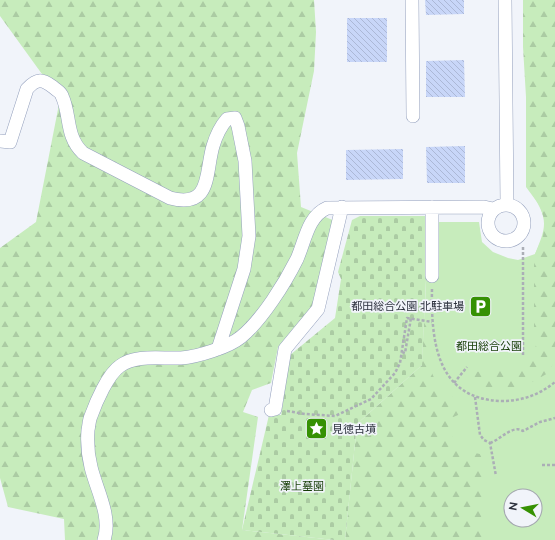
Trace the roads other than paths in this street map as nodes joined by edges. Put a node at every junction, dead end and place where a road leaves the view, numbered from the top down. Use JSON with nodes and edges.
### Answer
{"nodes":[{"id":1,"x":412,"y":0,"type":"edge"},
{"id":2,"x":505,"y":0,"type":"edge"},
{"id":3,"x":413,"y":116,"type":"dead end"},
{"id":4,"x":0,"y":141,"type":"edge"},
{"id":5,"x":507,"y":204,"type":"junction"},
{"id":6,"x":342,"y":207,"type":"junction"},
{"id":7,"x":432,"y":207,"type":"junction"},
{"id":8,"x":493,"y":209,"type":"junction"},
{"id":9,"x":435,"y":273,"type":"road end"},
{"id":10,"x":218,"y":349,"type":"junction"},
{"id":11,"x":273,"y":410,"type":"road end"},
{"id":12,"x":104,"y":540,"type":"edge"}],
"edges":[{"from":1,"to":3,"type":"street"},
{"from":2,"to":5,"type":"street"},
{"from":4,"to":10,"type":"street"},
{"from":5,"to":8,"type":"street"},
{"from":5,"to":8,"type":"street"},
{"from":6,"to":7,"type":"street"},
{"from":6,"to":10,"type":"street"},
{"from":6,"to":11,"type":"street"},
{"from":7,"to":8,"type":"street"},
{"from":7,"to":9,"type":"street"},
{"from":10,"to":12,"type":"street"}]}
